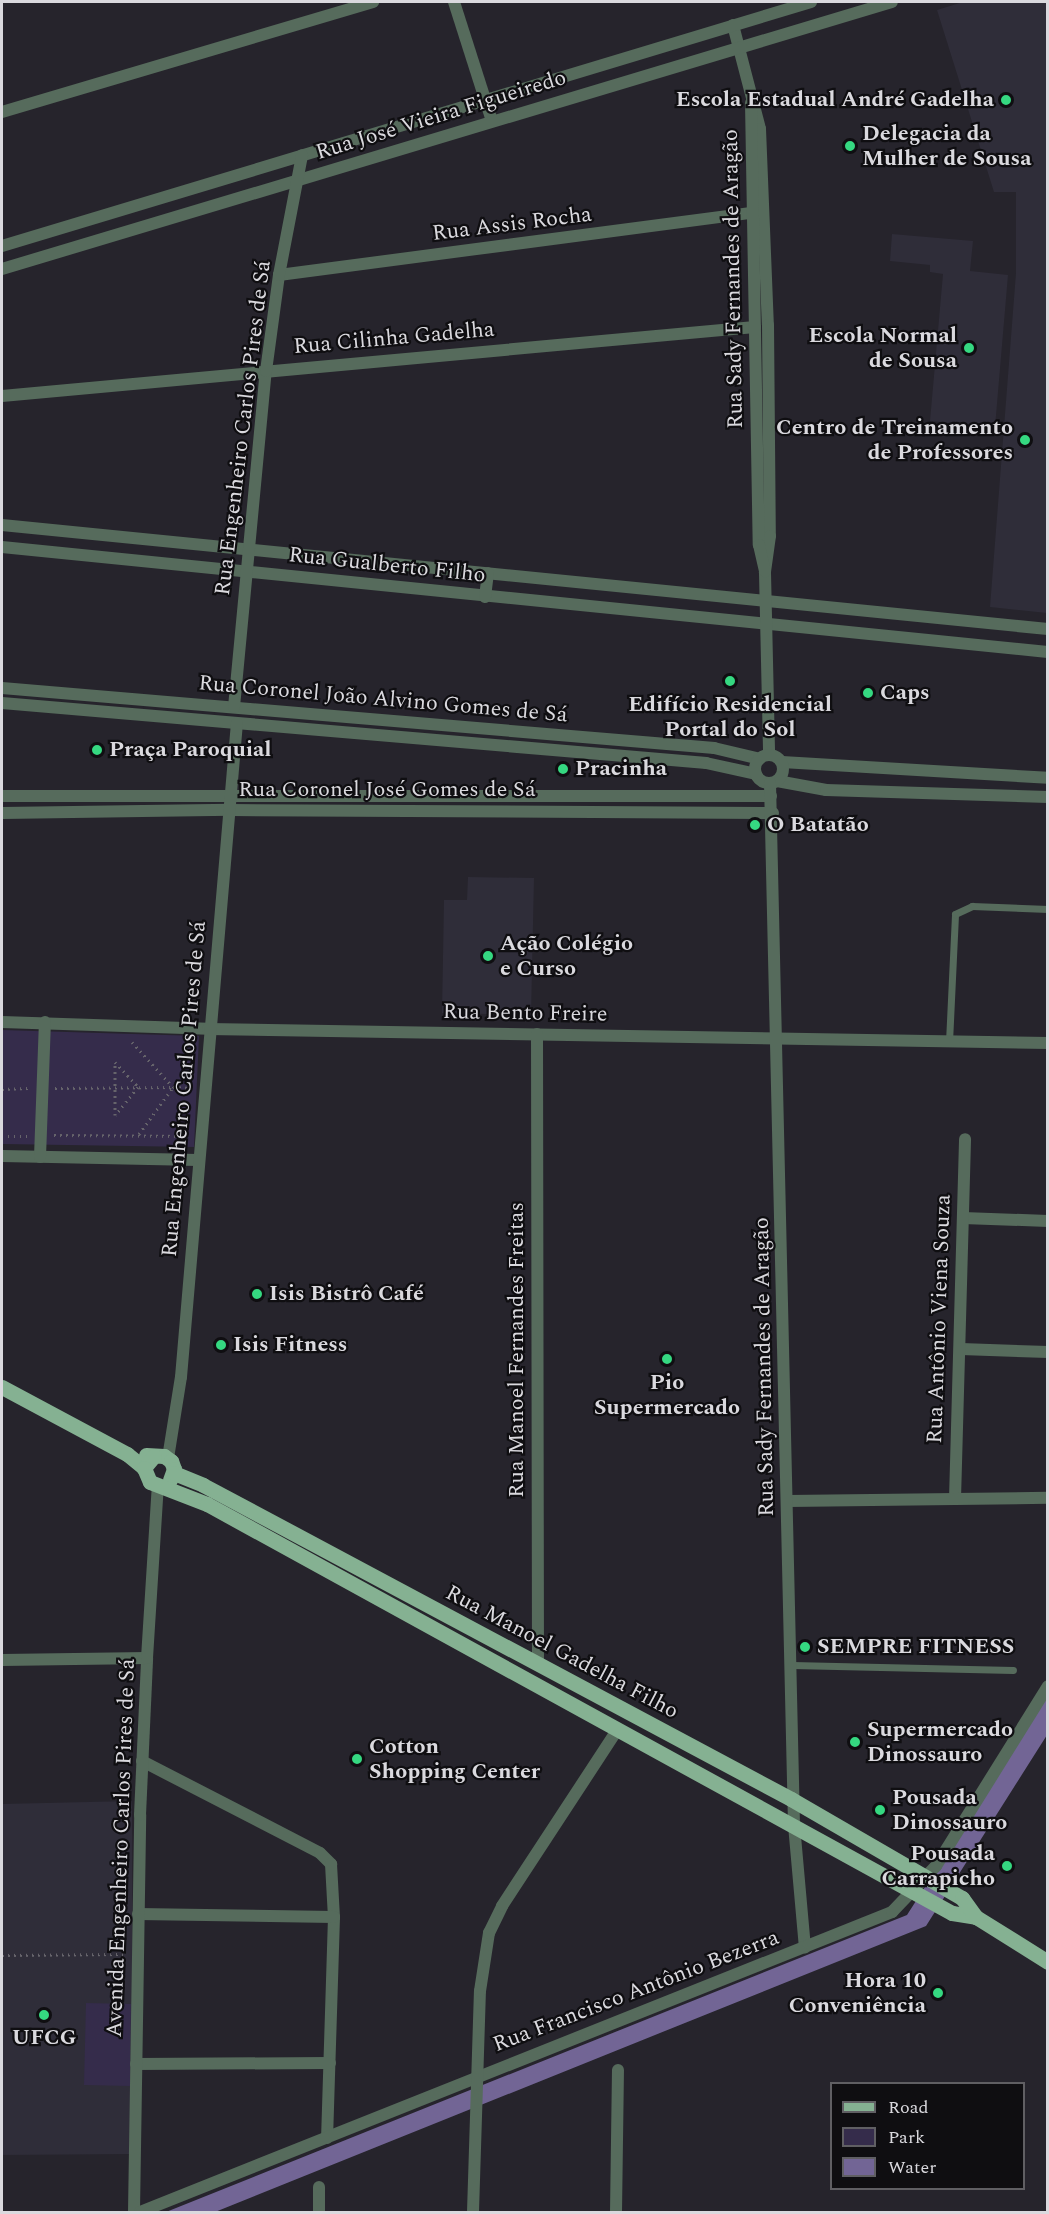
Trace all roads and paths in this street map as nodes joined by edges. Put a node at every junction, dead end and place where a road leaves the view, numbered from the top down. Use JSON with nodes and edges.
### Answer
{"nodes":[{"id":1,"x":373,"y":2,"type":"edge"},
{"id":2,"x":454,"y":2,"type":"edge"},
{"id":3,"x":812,"y":2,"type":"edge"},
{"id":4,"x":892,"y":2,"type":"edge"},
{"id":5,"x":733,"y":26,"type":"junction"},
{"id":6,"x":739,"y":48,"type":"junction"},
{"id":7,"x":752,"y":99,"type":"junction"},
{"id":8,"x":485,"y":100,"type":"junction"},
{"id":9,"x":2,"y":112,"type":"edge"},
{"id":10,"x":492,"y":121,"type":"junction"},
{"id":11,"x":302,"y":155,"type":"junction"},
{"id":12,"x":300,"y":179,"type":"junction"},
{"id":13,"x":751,"y":213,"type":"junction"},
{"id":14,"x":2,"y":246,"type":"edge"},
{"id":15,"x":2,"y":269,"type":"edge"},
{"id":16,"x":279,"y":275,"type":"junction"},
{"id":17,"x":756,"y":327,"type":"junction"},
{"id":18,"x":266,"y":371,"type":"junction"},
{"id":19,"x":2,"y":396,"type":"edge"},
{"id":20,"x":2,"y":525,"type":"edge"},
{"id":21,"x":69,"y":531,"type":"junction"},
{"id":22,"x":2,"y":547,"type":"edge"},
{"id":23,"x":249,"y":549,"type":"junction"},
{"id":24,"x":65,"y":554,"type":"junction"},
{"id":25,"x":246,"y":571,"type":"junction"},
{"id":26,"x":488,"y":573,"type":"junction"},
{"id":27,"x":765,"y":573,"type":"junction"},
{"id":28,"x":655,"y":590,"type":"junction"},
{"id":29,"x":485,"y":597,"type":"junction"},
{"id":30,"x":767,"y":601,"type":"junction"},
{"id":31,"x":651,"y":613,"type":"junction"},
{"id":32,"x":957,"y":620,"type":"junction"},
{"id":33,"x":768,"y":624,"type":"junction"},
{"id":34,"x":1044,"y":629,"type":"edge"},
{"id":35,"x":955,"y":642,"type":"junction"},
{"id":36,"x":1042,"y":651,"type":"edge"},
{"id":37,"x":2,"y":688,"type":"edge"},
{"id":38,"x":59,"y":693,"type":"junction"},
{"id":39,"x":2,"y":703,"type":"edge"},
{"id":40,"x":230,"y":707,"type":"junction"},
{"id":41,"x":58,"y":708,"type":"junction"},
{"id":42,"x":262,"y":710,"type":"junction"},
{"id":43,"x":348,"y":717,"type":"junction"},
{"id":44,"x":231,"y":722,"type":"junction"},
{"id":45,"x":261,"y":725,"type":"junction"},
{"id":46,"x":467,"y":727,"type":"junction"},
{"id":47,"x":346,"y":732,"type":"junction"},
{"id":48,"x":583,"y":737,"type":"junction"},
{"id":49,"x":465,"y":742,"type":"junction"},
{"id":50,"x":581,"y":752,"type":"junction"},
{"id":51,"x":764,"y":757,"type":"junction"},
{"id":52,"x":782,"y":762,"type":"junction"},
{"id":53,"x":756,"y":774,"type":"junction"},
{"id":54,"x":1047,"y":778,"type":"edge"},
{"id":55,"x":773,"y":787,"type":"junction"},
{"id":56,"x":232,"y":793,"type":"junction"},
{"id":57,"x":2,"y":796,"type":"edge"},
{"id":58,"x":1047,"y":797,"type":"edge"},
{"id":59,"x":231,"y":810,"type":"junction"},
{"id":60,"x":2,"y":813,"type":"edge"},
{"id":61,"x":772,"y":813,"type":"junction"},
{"id":62,"x":1047,"y":909,"type":"edge"},
{"id":63,"x":2,"y":1022,"type":"edge"},
{"id":64,"x":45,"y":1022,"type":"junction"},
{"id":65,"x":208,"y":1029,"type":"junction"},
{"id":66,"x":537,"y":1034,"type":"junction"},
{"id":67,"x":776,"y":1037,"type":"junction"},
{"id":68,"x":120,"y":1040,"type":"dead end"},
{"id":69,"x":131,"y":1041,"type":"junction"},
{"id":70,"x":142,"y":1041,"type":"dead end"},
{"id":71,"x":949,"y":1042,"type":"junction"},
{"id":72,"x":1047,"y":1043,"type":"edge"},
{"id":73,"x":115,"y":1086,"type":"junction"},
{"id":74,"x":138,"y":1087,"type":"junction"},
{"id":75,"x":173,"y":1087,"type":"junction"},
{"id":76,"x":43,"y":1088,"type":"junction"},
{"id":77,"x":199,"y":1088,"type":"dead end"},
{"id":78,"x":2,"y":1089,"type":"edge"},
{"id":79,"x":139,"y":1134,"type":"junction"},
{"id":80,"x":41,"y":1135,"type":"junction"},
{"id":81,"x":2,"y":1136,"type":"edge"},
{"id":82,"x":197,"y":1136,"type":"dead end"},
{"id":83,"x":965,"y":1139,"type":"dead end"},
{"id":84,"x":2,"y":1156,"type":"edge"},
{"id":85,"x":40,"y":1157,"type":"junction"},
{"id":86,"x":198,"y":1160,"type":"junction"},
{"id":87,"x":963,"y":1218,"type":"junction"},
{"id":88,"x":1047,"y":1221,"type":"edge"},
{"id":89,"x":961,"y":1349,"type":"junction"},
{"id":90,"x":1047,"y":1352,"type":"edge"},
{"id":91,"x":2,"y":1387,"type":"edge"},
{"id":92,"x":127,"y":1454,"type":"junction"},
{"id":93,"x":161,"y":1457,"type":"junction"},
{"id":94,"x":144,"y":1468,"type":"junction"},
{"id":95,"x":174,"y":1473,"type":"junction"},
{"id":96,"x":160,"y":1485,"type":"junction"},
{"id":97,"x":1047,"y":1498,"type":"edge"},
{"id":98,"x":955,"y":1499,"type":"junction"},
{"id":99,"x":788,"y":1501,"type":"junction"},
{"id":100,"x":147,"y":1658,"type":"junction"},
{"id":101,"x":2,"y":1660,"type":"edge"},
{"id":102,"x":538,"y":1665,"type":"junction"},
{"id":103,"x":792,"y":1665,"type":"junction"},
{"id":104,"x":1012,"y":1670,"type":"dead end"},
{"id":105,"x":1047,"y":1686,"type":"edge"},
{"id":106,"x":617,"y":1730,"type":"junction"},
{"id":107,"x":142,"y":1761,"type":"junction"},
{"id":108,"x":791,"y":1799,"type":"junction"},
{"id":109,"x":794,"y":1825,"type":"junction"},
{"id":110,"x":931,"y":1880,"type":"junction"},
{"id":111,"x":918,"y":1894,"type":"junction"},
{"id":112,"x":138,"y":1914,"type":"junction"},
{"id":113,"x":334,"y":1917,"type":"junction"},
{"id":114,"x":976,"y":1917,"type":"junction"},
{"id":115,"x":805,"y":1948,"type":"junction"},
{"id":116,"x":138,"y":1954,"type":"junction"},
{"id":117,"x":2,"y":1955,"type":"edge"},
{"id":118,"x":1047,"y":1962,"type":"edge"},
{"id":119,"x":330,"y":2063,"type":"junction"},
{"id":120,"x":136,"y":2064,"type":"junction"},
{"id":121,"x":618,"y":2070,"type":"dead end"},
{"id":122,"x":476,"y":2081,"type":"junction"},
{"id":123,"x":327,"y":2138,"type":"junction"},
{"id":124,"x":319,"y":2187,"type":"dead end"},
{"id":125,"x":134,"y":2212,"type":"edge"},
{"id":126,"x":140,"y":2212,"type":"edge"},
{"id":127,"x":319,"y":2212,"type":"edge"},
{"id":128,"x":473,"y":2212,"type":"edge"},
{"id":129,"x":616,"y":2212,"type":"edge"}],
"edges":[{"from":1,"to":9,"type":"street"},
{"from":2,"to":8,"type":"street"},
{"from":3,"to":5,"type":"street","name":"Rua José Vieira Figueiredo"},
{"from":4,"to":6,"type":"street","name":"Rua José Vieira Figueiredo"},
{"from":5,"to":6,"type":"street"},
{"from":5,"to":8,"type":"street","name":"Rua José Vieira Figueiredo"},
{"from":6,"to":7,"type":"street"},
{"from":6,"to":10,"type":"street","name":"Rua José Vieira Figueiredo"},
{"from":7,"to":13,"type":"street","name":"Rua Sady Fernandes de Aragão"},
{"from":7,"to":27,"type":"street","name":"Rua Sady Fernandes de Aragão"},
{"from":8,"to":10,"type":"street"},
{"from":8,"to":11,"type":"street","name":"Rua José Vieira Figueiredo"},
{"from":10,"to":12,"type":"street","name":"Rua José Vieira Figueiredo"},
{"from":11,"to":12,"type":"street","name":"Rua Engenheiro Carlos Pires de Sá"},
{"from":11,"to":14,"type":"street","name":"Rua José Vieira Figueiredo"},
{"from":12,"to":15,"type":"street","name":"Rua José Vieira Figueiredo"},
{"from":12,"to":16,"type":"street","name":"Rua Engenheiro Carlos Pires de Sá"},
{"from":13,"to":16,"type":"street","name":"Rua Assis Rocha"},
{"from":13,"to":17,"type":"street","name":"Rua Sady Fernandes de Aragão"},
{"from":16,"to":18,"type":"street","name":"Rua Engenheiro Carlos Pires de Sá"},
{"from":17,"to":18,"type":"street","name":"Rua Cilinha Gadelha"},
{"from":17,"to":27,"type":"street","name":"Rua Sady Fernandes de Aragão"},
{"from":18,"to":19,"type":"street","name":"Rua Cilinha Gadelha"},
{"from":18,"to":23,"type":"street","name":"Rua Engenheiro Carlos Pires de Sá"},
{"from":20,"to":21,"type":"street","name":"Rua Gualberto Filho"},
{"from":21,"to":23,"type":"street","name":"Rua Gualberto Filho"},
{"from":21,"to":24,"type":"street"},
{"from":22,"to":24,"type":"street","name":"Rua Gualberto Filho"},
{"from":23,"to":25,"type":"street","name":"Rua Engenheiro Carlos Pires de Sá"},
{"from":23,"to":26,"type":"street","name":"Rua Gualberto Filho"},
{"from":24,"to":25,"type":"street","name":"Rua Gualberto Filho"},
{"from":25,"to":29,"type":"street","name":"Rua Gualberto Filho"},
{"from":25,"to":40,"type":"street","name":"Rua Engenheiro Carlos Pires de Sá"},
{"from":26,"to":28,"type":"street","name":"Rua Gualberto Filho"},
{"from":26,"to":29,"type":"street"},
{"from":27,"to":30,"type":"street","name":"Rua Sady Fernandes de Aragão"},
{"from":28,"to":30,"type":"street","name":"Rua Gualberto Filho"},
{"from":28,"to":31,"type":"street"},
{"from":29,"to":31,"type":"street","name":"Rua Gualberto Filho"},
{"from":30,"to":32,"type":"street","name":"Rua Gualberto Filho"},
{"from":30,"to":33,"type":"street","name":"Rua Sady Fernandes de Aragão"},
{"from":31,"to":33,"type":"street","name":"Rua Gualberto Filho"},
{"from":32,"to":34,"type":"street","name":"Rua Gualberto Filho"},
{"from":32,"to":35,"type":"street"},
{"from":33,"to":35,"type":"street","name":"Rua Gualberto Filho"},
{"from":33,"to":51,"type":"street","name":"Rua Sady Fernandes de Aragão"},
{"from":34,"to":36,"type":"street"},
{"from":35,"to":36,"type":"street","name":"Rua Gualberto Filho"},
{"from":37,"to":38,"type":"street","name":"Rua Coronel João Alvino Gomes de Sá"},
{"from":38,"to":40,"type":"street","name":"Rua Coronel João Alvino Gomes de Sá"},
{"from":38,"to":41,"type":"street"},
{"from":39,"to":41,"type":"street","name":"Rua Coronel João Alvino Gomes de Sá"},
{"from":40,"to":42,"type":"street","name":"Rua Coronel João Alvino Gomes de Sá"},
{"from":40,"to":44,"type":"street","name":"Rua Engenheiro Carlos Pires de Sá"},
{"from":41,"to":44,"type":"street","name":"Rua Coronel João Alvino Gomes de Sá"},
{"from":42,"to":43,"type":"street","name":"Rua Coronel João Alvino Gomes de Sá"},
{"from":42,"to":45,"type":"street"},
{"from":43,"to":46,"type":"street","name":"Rua Coronel João Alvino Gomes de Sá"},
{"from":43,"to":47,"type":"street"},
{"from":44,"to":45,"type":"street","name":"Rua Coronel João Alvino Gomes de Sá"},
{"from":44,"to":56,"type":"street","name":"Rua Engenheiro Carlos Pires de Sá"},
{"from":45,"to":47,"type":"street","name":"Rua Coronel João Alvino Gomes de Sá"},
{"from":46,"to":48,"type":"street","name":"Rua Coronel João Alvino Gomes de Sá"},
{"from":46,"to":49,"type":"street"},
{"from":47,"to":49,"type":"street","name":"Rua Coronel João Alvino Gomes de Sá"},
{"from":48,"to":50,"type":"street"},
{"from":48,"to":51,"type":"street","name":"Rua Coronel João Alvino Gomes de Sá"},
{"from":49,"to":50,"type":"street","name":"Rua Coronel João Alvino Gomes de Sá"},
{"from":50,"to":53,"type":"street","name":"Rua Coronel João Alvino Gomes de Sá"},
{"from":51,"to":52,"type":"street","name":"Rua Coronel João Alvino Gomes de Sá"},
{"from":51,"to":53,"type":"street","name":"Rua Sady Fernandes de Aragão"},
{"from":52,"to":54,"type":"street"},
{"from":52,"to":55,"type":"street","name":"Rua Sady Fernandes de Aragão"},
{"from":53,"to":55,"type":"street"},
{"from":55,"to":56,"type":"street","name":"Rua Coronel José Gomes de Sá"},
{"from":55,"to":58,"type":"street","name":"Rua Coronel José Gomes de Sá"},
{"from":55,"to":61,"type":"street","name":"Rua Sady Fernandes de Aragão"},
{"from":56,"to":57,"type":"street","name":"Rua Coronel José Gomes de Sá"},
{"from":56,"to":59,"type":"street","name":"Rua Engenheiro Carlos Pires de Sá"},
{"from":59,"to":60,"type":"street","name":"Rua Coronel José Gomes de Sá"},
{"from":59,"to":61,"type":"street","name":"Rua Coronel José Gomes de Sá"},
{"from":59,"to":65,"type":"street","name":"Rua Engenheiro Carlos Pires de Sá"},
{"from":61,"to":67,"type":"street","name":"Rua Sady Fernandes de Aragão"},
{"from":62,"to":71,"type":"lane"},
{"from":63,"to":64,"type":"street","name":"Rua Bento Freire"},
{"from":64,"to":65,"type":"street","name":"Rua Bento Freire"},
{"from":64,"to":76,"type":"street"},
{"from":65,"to":66,"type":"street","name":"Rua Bento Freire"},
{"from":65,"to":86,"type":"street","name":"Rua Engenheiro Carlos Pires de Sá"},
{"from":66,"to":67,"type":"street","name":"Rua Bento Freire"},
{"from":66,"to":102,"type":"street","name":"Rua Manoel Fernandes Freitas"},
{"from":67,"to":71,"type":"street","name":"Rua Bento Freire"},
{"from":67,"to":99,"type":"street","name":"Rua Sady Fernandes de Aragão"},
{"from":68,"to":69,"type":"path"},
{"from":69,"to":70,"type":"path"},
{"from":69,"to":75,"type":"path"},
{"from":71,"to":72,"type":"street","name":"Rua Bento Freire"},
{"from":73,"to":74,"type":"path"},
{"from":73,"to":74,"type":"path"},
{"from":73,"to":74,"type":"path"},
{"from":73,"to":76,"type":"path"},
{"from":74,"to":75,"type":"path"},
{"from":75,"to":77,"type":"path"},
{"from":75,"to":79,"type":"path"},
{"from":76,"to":78,"type":"path"},
{"from":76,"to":80,"type":"street"},
{"from":79,"to":80,"type":"path"},
{"from":79,"to":82,"type":"path"},
{"from":80,"to":81,"type":"path"},
{"from":80,"to":85,"type":"street"},
{"from":83,"to":87,"type":"street","name":"Rua Antônio Viena Souza"},
{"from":84,"to":85,"type":"street"},
{"from":85,"to":86,"type":"street"},
{"from":86,"to":93,"type":"street","name":"Rua Engenheiro Carlos Pires de Sá"},
{"from":87,"to":88,"type":"street"},
{"from":87,"to":89,"type":"street","name":"Rua Antônio Viena Souza"},
{"from":89,"to":90,"type":"street"},
{"from":89,"to":98,"type":"street","name":"Rua Antônio Viena Souza"},
{"from":91,"to":92,"type":"main road"},
{"from":92,"to":93,"type":"main road"},
{"from":92,"to":94,"type":"main road"},
{"from":93,"to":94,"type":"main road"},
{"from":93,"to":95,"type":"main road"},
{"from":94,"to":96,"type":"main road"},
{"from":95,"to":96,"type":"main road"},
{"from":95,"to":102,"type":"main road","name":"Rua Manoel Gadelha Filho"},
{"from":96,"to":100,"type":"street","name":"Avenida Engenheiro Carlos Pires de Sá"},
{"from":96,"to":106,"type":"main road","name":"Rua Manoel Gadelha Filho"},
{"from":97,"to":98,"type":"street"},
{"from":98,"to":99,"type":"street"},
{"from":99,"to":103,"type":"street","name":"Rua Sady Fernandes de Aragão"},
{"from":100,"to":101,"type":"street"},
{"from":100,"to":107,"type":"street","name":"Avenida Engenheiro Carlos Pires de Sá"},
{"from":102,"to":108,"type":"main road","name":"Rua Manoel Gadelha Filho"},
{"from":103,"to":104,"type":"lane"},
{"from":103,"to":108,"type":"street","name":"Rua Sady Fernandes de Aragão"},
{"from":105,"to":110,"type":"street","name":"Rua Francisco Antônio Bezerra"},
{"from":106,"to":109,"type":"main road","name":"Rua Manoel Gadelha Filho"},
{"from":106,"to":122,"type":"street"},
{"from":107,"to":112,"type":"street","name":"Avenida Engenheiro Carlos Pires de Sá"},
{"from":107,"to":113,"type":"street"},
{"from":108,"to":109,"type":"street","name":"Rua Sady Fernandes de Aragão"},
{"from":108,"to":110,"type":"main road","name":"Rua Manoel Gadelha Filho"},
{"from":109,"to":111,"type":"main road","name":"Rua Manoel Gadelha Filho"},
{"from":109,"to":115,"type":"street","name":"Rua Sady Fernandes de Aragão"},
{"from":110,"to":111,"type":"street","name":"Rua Francisco Antônio Bezerra"},
{"from":110,"to":114,"type":"main road","name":"Rua Manoel Gadelha Filho"},
{"from":111,"to":114,"type":"main road","name":"Rua Manoel Gadelha Filho"},
{"from":111,"to":115,"type":"street","name":"Rua Francisco Antônio Bezerra"},
{"from":112,"to":113,"type":"street"},
{"from":112,"to":116,"type":"street","name":"Avenida Engenheiro Carlos Pires de Sá"},
{"from":113,"to":119,"type":"street"},
{"from":114,"to":118,"type":"main road"},
{"from":115,"to":122,"type":"street","name":"Rua Francisco Antônio Bezerra"},
{"from":116,"to":117,"type":"path"},
{"from":116,"to":120,"type":"street","name":"Avenida Engenheiro Carlos Pires de Sá"},
{"from":119,"to":120,"type":"street"},
{"from":119,"to":123,"type":"street"},
{"from":120,"to":125,"type":"street","name":"Avenida Engenheiro Carlos Pires de Sá"},
{"from":121,"to":129,"type":"street"},
{"from":122,"to":123,"type":"street","name":"Rua Francisco Antônio Bezerra"},
{"from":122,"to":128,"type":"street"},
{"from":123,"to":126,"type":"street","name":"Rua Francisco Antônio Bezerra"},
{"from":124,"to":127,"type":"street"}]}
